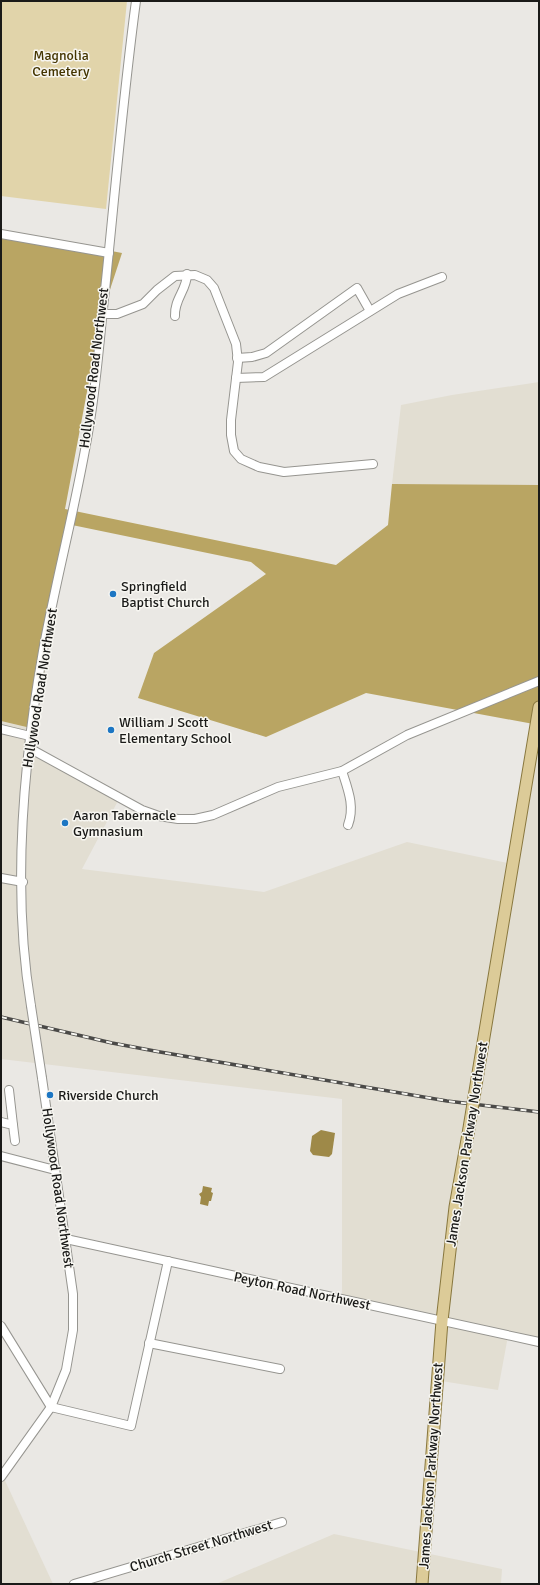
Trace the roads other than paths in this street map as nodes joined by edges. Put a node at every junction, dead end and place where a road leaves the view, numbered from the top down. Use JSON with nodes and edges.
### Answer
{"nodes":[{"id":1,"x":136,"y":1,"type":"edge"},
{"id":2,"x":1,"y":234,"type":"edge"},
{"id":3,"x":109,"y":253,"type":"junction"},
{"id":4,"x":187,"y":274,"type":"junction"},
{"id":5,"x":442,"y":277,"type":"dead end"},
{"id":6,"x":370,"y":311,"type":"junction"},
{"id":7,"x":102,"y":314,"type":"junction"},
{"id":8,"x":175,"y":316,"type":"dead end"},
{"id":9,"x":238,"y":358,"type":"junction"},
{"id":10,"x":236,"y":378,"type":"junction"},
{"id":11,"x":373,"y":464,"type":"dead end"},
{"id":12,"x":539,"y":682,"type":"edge"},
{"id":13,"x":539,"y":707,"type":"edge"},
{"id":14,"x":1,"y":729,"type":"edge"},
{"id":15,"x":30,"y":736,"type":"junction"},
{"id":16,"x":29,"y":748,"type":"junction"},
{"id":17,"x":342,"y":771,"type":"junction"},
{"id":18,"x":348,"y":825,"type":"dead end"},
{"id":19,"x":1,"y":878,"type":"edge"},
{"id":20,"x":22,"y":882,"type":"junction"},
{"id":21,"x":9,"y":1090,"type":"dead end"},
{"id":22,"x":1,"y":1122,"type":"edge"},
{"id":23,"x":13,"y":1125,"type":"junction"},
{"id":24,"x":15,"y":1141,"type":"dead end"},
{"id":25,"x":1,"y":1156,"type":"edge"},
{"id":26,"x":55,"y":1170,"type":"junction"},
{"id":27,"x":66,"y":1239,"type":"junction"},
{"id":28,"x":168,"y":1261,"type":"junction"},
{"id":29,"x":442,"y":1321,"type":"junction"},
{"id":30,"x":1,"y":1326,"type":"edge"},
{"id":31,"x":539,"y":1342,"type":"edge"},
{"id":32,"x":149,"y":1343,"type":"junction"},
{"id":33,"x":280,"y":1369,"type":"dead end"},
{"id":34,"x":51,"y":1407,"type":"junction"},
{"id":35,"x":1,"y":1477,"type":"edge"},
{"id":36,"x":282,"y":1522,"type":"dead end"},
{"id":37,"x":74,"y":1584,"type":"edge"},
{"id":38,"x":422,"y":1584,"type":"edge"}],
"edges":[{"from":1,"to":3,"type":"street","name":"Hollywood Road Northwest"},
{"from":2,"to":3,"type":"street"},
{"from":3,"to":7,"type":"street","name":"Hollywood Road Northwest"},
{"from":4,"to":7,"type":"street"},
{"from":4,"to":8,"type":"street"},
{"from":4,"to":9,"type":"street"},
{"from":5,"to":6,"type":"street"},
{"from":6,"to":9,"type":"street"},
{"from":6,"to":10,"type":"street"},
{"from":7,"to":15,"type":"street","name":"Hollywood Road Northwest"},
{"from":9,"to":10,"type":"street"},
{"from":10,"to":11,"type":"street"},
{"from":12,"to":17,"type":"street"},
{"from":13,"to":29,"type":"main road","name":"James Jackson Parkway Northwest","bridge":true},
{"from":14,"to":15,"type":"street"},
{"from":15,"to":16,"type":"street","name":"Hollywood Road Northwest"},
{"from":16,"to":17,"type":"street"},
{"from":16,"to":20,"type":"street","name":"Hollywood Road Northwest"},
{"from":17,"to":18,"type":"street"},
{"from":19,"to":20,"type":"street"},
{"from":20,"to":26,"type":"street","name":"Hollywood Road Northwest","bridge":true},
{"from":21,"to":23,"type":"street"},
{"from":22,"to":23,"type":"street"},
{"from":23,"to":24,"type":"street"},
{"from":25,"to":26,"type":"street"},
{"from":26,"to":27,"type":"street","name":"Hollywood Road Northwest"},
{"from":27,"to":28,"type":"street","name":"Peyton Road Northwest"},
{"from":27,"to":34,"type":"street","name":"Hollywood Road Northwest"},
{"from":28,"to":29,"type":"street","name":"Peyton Road Northwest"},
{"from":28,"to":32,"type":"street"},
{"from":29,"to":31,"type":"street","name":"Peyton Road Northwest"},
{"from":29,"to":38,"type":"main road","name":"James Jackson Parkway Northwest"},
{"from":30,"to":34,"type":"street"},
{"from":32,"to":33,"type":"street"},
{"from":32,"to":34,"type":"street"},
{"from":34,"to":35,"type":"street","name":"Hollywood Road Northwest"},
{"from":36,"to":37,"type":"street","name":"Church Street Northwest"}]}
